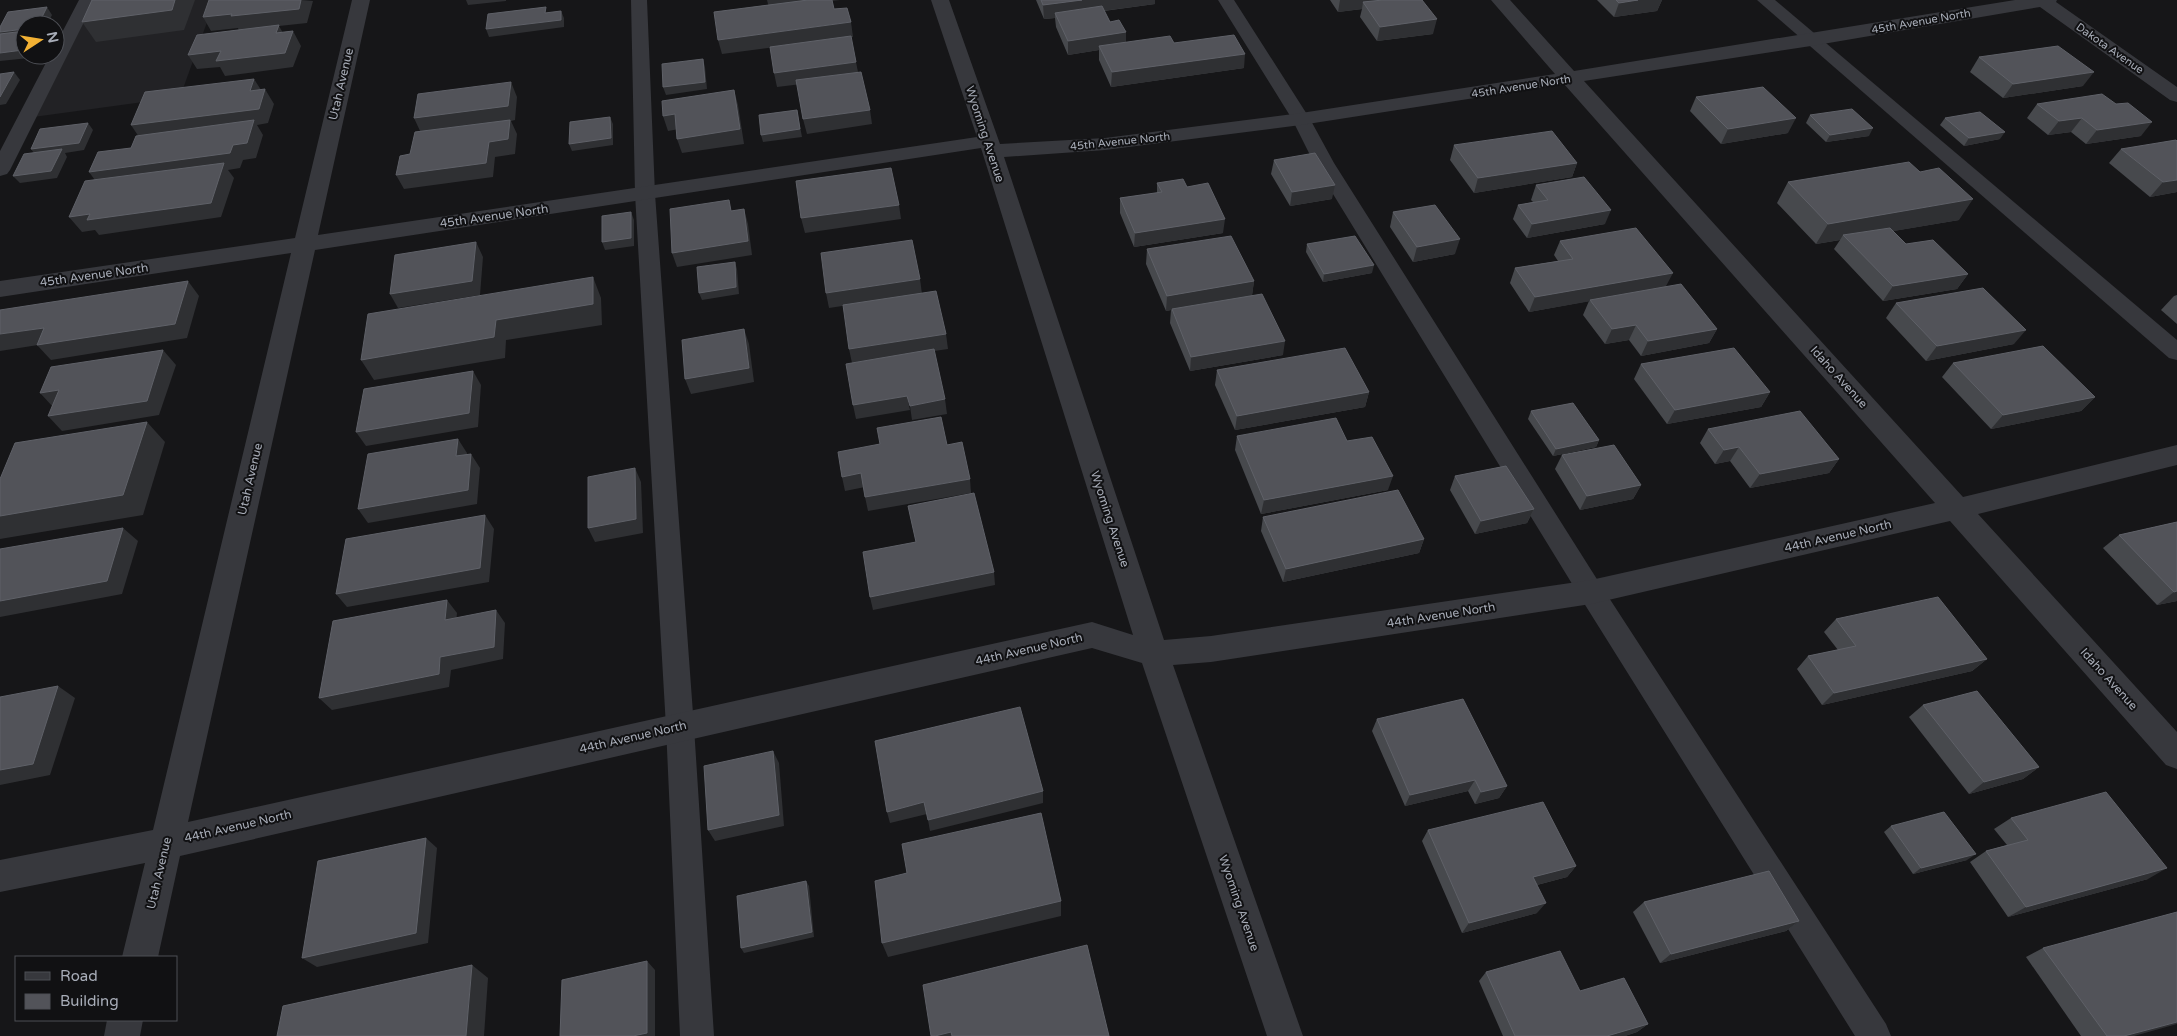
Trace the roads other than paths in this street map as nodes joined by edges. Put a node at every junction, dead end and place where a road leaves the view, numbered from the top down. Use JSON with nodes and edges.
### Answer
{"nodes":[{"id":1,"x":87,"y":0,"type":"edge"},
{"id":2,"x":360,"y":0,"type":"edge"},
{"id":3,"x":638,"y":0,"type":"edge"},
{"id":4,"x":940,"y":0,"type":"edge"},
{"id":5,"x":1226,"y":0,"type":"edge"},
{"id":6,"x":1500,"y":0,"type":"edge"},
{"id":7,"x":1765,"y":0,"type":"edge"},
{"id":8,"x":2043,"y":0,"type":"edge"},
{"id":9,"x":2048,"y":0,"type":"edge"},
{"id":10,"x":1811,"y":40,"type":"junction"},
{"id":11,"x":1570,"y":78,"type":"junction"},
{"id":12,"x":2177,"y":96,"type":"edge"},
{"id":13,"x":1301,"y":119,"type":"junction"},
{"id":14,"x":990,"y":146,"type":"junction"},
{"id":15,"x":0,"y":170,"type":"edge"},
{"id":16,"x":645,"y":194,"type":"junction"},
{"id":17,"x":305,"y":244,"type":"junction"},
{"id":18,"x":0,"y":289,"type":"edge"},
{"id":19,"x":2177,"y":352,"type":"edge"},
{"id":20,"x":2177,"y":455,"type":"edge"},
{"id":21,"x":1958,"y":508,"type":"junction"},
{"id":22,"x":1591,"y":592,"type":"junction"},
{"id":23,"x":1154,"y":654,"type":"junction"},
{"id":24,"x":680,"y":727,"type":"junction"},
{"id":25,"x":2177,"y":755,"type":"edge"},
{"id":26,"x":166,"y":843,"type":"junction"},
{"id":27,"x":0,"y":876,"type":"edge"},
{"id":28,"x":140,"y":956,"type":"edge"},
{"id":29,"x":125,"y":1021,"type":"edge"},
{"id":30,"x":122,"y":1036,"type":"edge"},
{"id":31,"x":697,"y":1036,"type":"edge"},
{"id":32,"x":1285,"y":1036,"type":"edge"},
{"id":33,"x":1874,"y":1036,"type":"edge"}],
"edges":[{"from":1,"to":15,"type":"lane"},
{"from":2,"to":17,"type":"street","name":"Utah Avenue"},
{"from":3,"to":16,"type":"lane"},
{"from":4,"to":14,"type":"street","name":"Wyoming Avenue"},
{"from":5,"to":13,"type":"lane"},
{"from":6,"to":11,"type":"street","name":"Idaho Avenue"},
{"from":7,"to":10,"type":"lane"},
{"from":8,"to":9,"type":"street","name":"45th Avenue North"},
{"from":8,"to":10,"type":"street","name":"45th Avenue North"},
{"from":8,"to":12,"type":"street","name":"Dakota Avenue"},
{"from":10,"to":11,"type":"street","name":"45th Avenue North"},
{"from":10,"to":19,"type":"lane"},
{"from":11,"to":13,"type":"street","name":"45th Avenue North"},
{"from":11,"to":21,"type":"street","name":"Idaho Avenue"},
{"from":13,"to":14,"type":"street","name":"45th Avenue North"},
{"from":13,"to":22,"type":"lane"},
{"from":14,"to":16,"type":"street","name":"45th Avenue North"},
{"from":14,"to":23,"type":"street","name":"Wyoming Avenue"},
{"from":16,"to":17,"type":"street","name":"45th Avenue North"},
{"from":16,"to":24,"type":"lane"},
{"from":17,"to":18,"type":"street","name":"45th Avenue North"},
{"from":17,"to":26,"type":"street","name":"Utah Avenue"},
{"from":20,"to":21,"type":"street","name":"44th Avenue North"},
{"from":21,"to":22,"type":"street","name":"44th Avenue North"},
{"from":21,"to":25,"type":"street","name":"Idaho Avenue"},
{"from":22,"to":23,"type":"street","name":"44th Avenue North"},
{"from":22,"to":33,"type":"lane"},
{"from":23,"to":24,"type":"street","name":"44th Avenue North"},
{"from":23,"to":32,"type":"street","name":"Wyoming Avenue"},
{"from":24,"to":26,"type":"street","name":"44th Avenue North"},
{"from":24,"to":31,"type":"lane"},
{"from":26,"to":27,"type":"street","name":"44th Avenue North"},
{"from":26,"to":28,"type":"street","name":"Utah Avenue"},
{"from":29,"to":30,"type":"street"}]}
